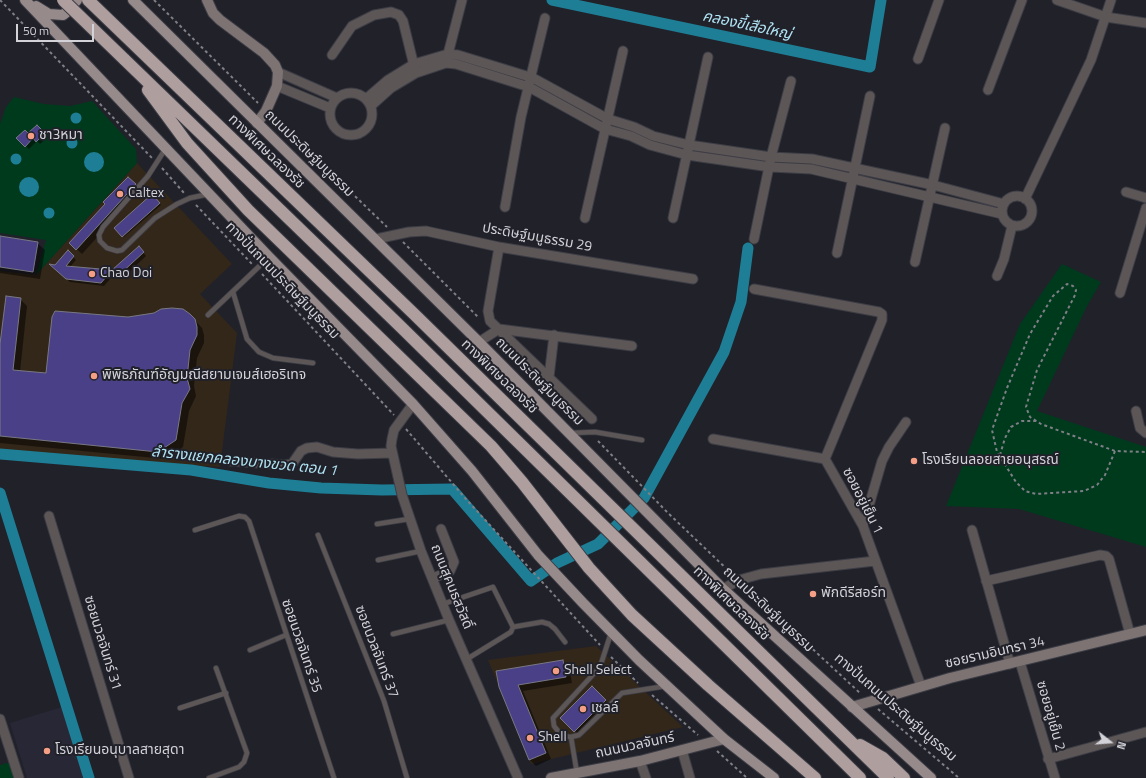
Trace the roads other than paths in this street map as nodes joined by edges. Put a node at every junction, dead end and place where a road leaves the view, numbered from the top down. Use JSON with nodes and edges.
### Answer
{"nodes":[{"id":1,"x":26,"y":0,"type":"edge"},
{"id":2,"x":63,"y":0,"type":"edge"},
{"id":3,"x":77,"y":0,"type":"edge"},
{"id":4,"x":88,"y":0,"type":"edge"},
{"id":5,"x":133,"y":0,"type":"edge"},
{"id":6,"x":207,"y":0,"type":"edge"},
{"id":7,"x":462,"y":0,"type":"edge"},
{"id":8,"x":939,"y":0,"type":"edge"},
{"id":9,"x":1022,"y":0,"type":"edge"},
{"id":10,"x":1058,"y":0,"type":"edge"},
{"id":11,"x":1111,"y":0,"type":"edge"},
{"id":12,"x":1106,"y":17,"type":"junction"},
{"id":13,"x":545,"y":18,"type":"dead end"},
{"id":14,"x":1146,"y":23,"type":"edge"},
{"id":15,"x":623,"y":51,"type":"dead end"},
{"id":16,"x":448,"y":54,"type":"junction"},
{"id":17,"x":332,"y":55,"type":"dead end"},
{"id":18,"x":708,"y":57,"type":"dead end"},
{"id":19,"x":124,"y":59,"type":"junction"},
{"id":20,"x":918,"y":59,"type":"dead end"},
{"id":21,"x":446,"y":63,"type":"junction"},
{"id":22,"x":415,"y":69,"type":"junction"},
{"id":23,"x":278,"y":72,"type":"junction"},
{"id":24,"x":532,"y":77,"type":"junction"},
{"id":25,"x":791,"y":80,"type":"dead end"},
{"id":26,"x":277,"y":86,"type":"junction"},
{"id":27,"x":529,"y":87,"type":"junction"},
{"id":28,"x":988,"y":90,"type":"dead end"},
{"id":29,"x":870,"y":96,"type":"dead end"},
{"id":30,"x":336,"y":98,"type":"junction"},
{"id":31,"x":369,"y":102,"type":"junction"},
{"id":32,"x":330,"y":108,"type":"junction"},
{"id":33,"x":608,"y":119,"type":"junction"},
{"id":34,"x":257,"y":123,"type":"junction"},
{"id":35,"x":945,"y":128,"type":"dead end"},
{"id":36,"x":605,"y":129,"type":"junction"},
{"id":37,"x":689,"y":145,"type":"junction"},
{"id":38,"x":166,"y":148,"type":"junction"},
{"id":39,"x":687,"y":155,"type":"junction"},
{"id":40,"x":771,"y":157,"type":"junction"},
{"id":41,"x":770,"y":166,"type":"junction"},
{"id":42,"x":856,"y":168,"type":"junction"},
{"id":43,"x":853,"y":178,"type":"junction"},
{"id":44,"x":933,"y":185,"type":"junction"},
{"id":45,"x":1126,"y":192,"type":"dead end"},
{"id":46,"x":209,"y":194,"type":"junction"},
{"id":47,"x":930,"y":197,"type":"junction"},
{"id":48,"x":1146,"y":198,"type":"edge"},
{"id":49,"x":1025,"y":199,"type":"junction"},
{"id":50,"x":1004,"y":204,"type":"junction"},
{"id":51,"x":505,"y":207,"type":"dead end"},
{"id":52,"x":1146,"y":208,"type":"edge"},
{"id":53,"x":1002,"y":214,"type":"junction"},
{"id":54,"x":586,"y":218,"type":"dead end"},
{"id":55,"x":673,"y":218,"type":"dead end"},
{"id":56,"x":1012,"y":226,"type":"junction"},
{"id":57,"x":376,"y":239,"type":"junction"},
{"id":58,"x":754,"y":239,"type":"dead end"},
{"id":59,"x":499,"y":247,"type":"junction"},
{"id":60,"x":837,"y":252,"type":"dead end"},
{"id":61,"x":269,"y":257,"type":"junction"},
{"id":62,"x":915,"y":262,"type":"dead end"},
{"id":63,"x":997,"y":276,"type":"dead end"},
{"id":64,"x":693,"y":279,"type":"dead end"},
{"id":65,"x":754,"y":289,"type":"dead end"},
{"id":66,"x":233,"y":292,"type":"junction"},
{"id":67,"x":1120,"y":293,"type":"dead end"},
{"id":68,"x":208,"y":315,"type":"dead end"},
{"id":69,"x":499,"y":329,"type":"junction"},
{"id":70,"x":554,"y":335,"type":"junction"},
{"id":71,"x":479,"y":342,"type":"junction"},
{"id":72,"x":632,"y":346,"type":"dead end"},
{"id":73,"x":313,"y":364,"type":"dead end"},
{"id":74,"x":549,"y":377,"type":"junction"},
{"id":75,"x":414,"y":404,"type":"junction"},
{"id":76,"x":1136,"y":411,"type":"dead end"},
{"id":77,"x":592,"y":420,"type":"dead end"},
{"id":78,"x":906,"y":422,"type":"dead end"},
{"id":79,"x":570,"y":433,"type":"junction"},
{"id":80,"x":1146,"y":433,"type":"edge"},
{"id":81,"x":713,"y":439,"type":"dead end"},
{"id":82,"x":642,"y":440,"type":"dead end"},
{"id":83,"x":392,"y":453,"type":"junction"},
{"id":84,"x":825,"y":459,"type":"junction"},
{"id":85,"x":230,"y":461,"type":"dead end"},
{"id":86,"x":49,"y":516,"type":"dead end"},
{"id":87,"x":409,"y":519,"type":"junction"},
{"id":88,"x":378,"y":524,"type":"dead end"},
{"id":89,"x":863,"y":526,"type":"junction"},
{"id":90,"x":441,"y":529,"type":"dead end"},
{"id":91,"x":195,"y":530,"type":"dead end"},
{"id":92,"x":972,"y":530,"type":"dead end"},
{"id":93,"x":318,"y":535,"type":"dead end"},
{"id":94,"x":421,"y":551,"type":"junction"},
{"id":95,"x":378,"y":560,"type":"dead end"},
{"id":96,"x":875,"y":561,"type":"junction"},
{"id":97,"x":433,"y":578,"type":"junction"},
{"id":98,"x":986,"y":581,"type":"junction"},
{"id":99,"x":723,"y":589,"type":"junction"},
{"id":100,"x":443,"y":604,"type":"junction"},
{"id":101,"x":449,"y":620,"type":"junction"},
{"id":102,"x":513,"y":627,"type":"junction"},
{"id":103,"x":1146,"y":630,"type":"edge"},
{"id":104,"x":611,"y":632,"type":"junction"},
{"id":105,"x":393,"y":634,"type":"dead end"},
{"id":106,"x":1130,"y":634,"type":"junction"},
{"id":107,"x":286,"y":635,"type":"junction"},
{"id":108,"x":565,"y":642,"type":"dead end"},
{"id":109,"x":250,"y":650,"type":"dead end"},
{"id":110,"x":467,"y":659,"type":"junction"},
{"id":111,"x":1020,"y":662,"type":"junction"},
{"id":112,"x":1010,"y":664,"type":"junction"},
{"id":113,"x":216,"y":668,"type":"dead end"},
{"id":114,"x":667,"y":686,"type":"junction"},
{"id":115,"x":921,"y":686,"type":"junction"},
{"id":116,"x":226,"y":693,"type":"junction"},
{"id":117,"x":852,"y":707,"type":"junction"},
{"id":118,"x":180,"y":708,"type":"dead end"},
{"id":119,"x":0,"y":719,"type":"edge"},
{"id":120,"x":1146,"y":732,"type":"edge"},
{"id":121,"x":571,"y":738,"type":"junction"},
{"id":122,"x":724,"y":739,"type":"junction"},
{"id":123,"x":849,"y":739,"type":"junction"},
{"id":124,"x":682,"y":750,"type":"junction"},
{"id":125,"x":1048,"y":759,"type":"junction"},
{"id":126,"x":640,"y":761,"type":"junction"},
{"id":127,"x":577,"y":772,"type":"junction"},
{"id":128,"x":562,"y":777,"type":"edge"},
{"id":129,"x":19,"y":778,"type":"edge"},
{"id":130,"x":129,"y":778,"type":"edge"},
{"id":131,"x":209,"y":778,"type":"edge"},
{"id":132,"x":334,"y":778,"type":"edge"},
{"id":133,"x":407,"y":778,"type":"edge"},
{"id":134,"x":518,"y":778,"type":"edge"},
{"id":135,"x":551,"y":778,"type":"edge"},
{"id":136,"x":646,"y":778,"type":"edge"},
{"id":137,"x":690,"y":778,"type":"edge"},
{"id":138,"x":774,"y":778,"type":"edge"},
{"id":139,"x":814,"y":778,"type":"edge"},
{"id":140,"x":860,"y":778,"type":"edge"},
{"id":141,"x":888,"y":778,"type":"edge"},
{"id":142,"x":904,"y":778,"type":"edge"},
{"id":143,"x":931,"y":778,"type":"edge"},
{"id":144,"x":1055,"y":778,"type":"edge"}],
"edges":[{"from":1,"to":3,"type":"main road"},
{"from":1,"to":38,"type":"main road"},
{"from":2,"to":19,"type":"highway","bridge":true},
{"from":4,"to":123,"type":"highway","name":"ทางพิเศษฉลองรัช"},
{"from":5,"to":34,"type":"main road","name":"ถนนประดิษฐ์มนูธรรม"},
{"from":6,"to":23,"type":"main road"},
{"from":7,"to":16,"type":"street"},
{"from":8,"to":20,"type":"street"},
{"from":9,"to":28,"type":"street"},
{"from":10,"to":12,"type":"street"},
{"from":11,"to":12,"type":"street"},
{"from":12,"to":14,"type":"street"},
{"from":12,"to":49,"type":"street"},
{"from":13,"to":24,"type":"street"},
{"from":15,"to":33,"type":"street"},
{"from":16,"to":21,"type":"street"},
{"from":16,"to":22,"type":"street"},
{"from":16,"to":24,"type":"street"},
{"from":17,"to":22,"type":"street"},
{"from":18,"to":37,"type":"street"},
{"from":19,"to":139,"type":"highway"},
{"from":19,"to":140,"type":"highway"},
{"from":21,"to":22,"type":"street"},
{"from":21,"to":27,"type":"street"},
{"from":22,"to":31,"type":"street"},
{"from":23,"to":26,"type":"main road"},
{"from":23,"to":30,"type":"street"},
{"from":24,"to":27,"type":"street"},
{"from":24,"to":33,"type":"street"},
{"from":25,"to":40,"type":"street"},
{"from":26,"to":32,"type":"street"},
{"from":26,"to":34,"type":"main road"},
{"from":27,"to":36,"type":"street"},
{"from":27,"to":51,"type":"street"},
{"from":29,"to":42,"type":"street"},
{"from":30,"to":31,"type":"street"},
{"from":30,"to":32,"type":"street"},
{"from":31,"to":32,"type":"street"},
{"from":33,"to":36,"type":"street"},
{"from":33,"to":37,"type":"street"},
{"from":34,"to":57,"type":"main road","name":"ถนนประดิษฐ์มนูธรรม"},
{"from":35,"to":44,"type":"street"},
{"from":36,"to":39,"type":"street"},
{"from":36,"to":54,"type":"street"},
{"from":37,"to":39,"type":"street"},
{"from":37,"to":40,"type":"street"},
{"from":38,"to":46,"type":"main road"},
{"from":38,"to":46,"type":"lane"},
{"from":39,"to":41,"type":"street"},
{"from":39,"to":55,"type":"street"},
{"from":40,"to":41,"type":"street"},
{"from":40,"to":42,"type":"street"},
{"from":41,"to":43,"type":"street"},
{"from":41,"to":58,"type":"street"},
{"from":42,"to":43,"type":"street"},
{"from":42,"to":44,"type":"street"},
{"from":43,"to":47,"type":"street"},
{"from":43,"to":60,"type":"street"},
{"from":44,"to":47,"type":"street"},
{"from":44,"to":50,"type":"street"},
{"from":45,"to":48,"type":"street"},
{"from":46,"to":61,"type":"main road"},
{"from":47,"to":53,"type":"street"},
{"from":47,"to":62,"type":"street"},
{"from":49,"to":50,"type":"street"},
{"from":49,"to":56,"type":"street"},
{"from":50,"to":53,"type":"street"},
{"from":52,"to":67,"type":"street"},
{"from":53,"to":56,"type":"street"},
{"from":56,"to":63,"type":"street"},
{"from":57,"to":59,"type":"street","name":"ประดิษฐ์มนูธรรม 29"},
{"from":57,"to":71,"type":"main road","name":"ถนนประดิษฐ์มนูธรรม"},
{"from":59,"to":64,"type":"street","name":"ประดิษฐ์มนูธรรม 29"},
{"from":59,"to":69,"type":"street"},
{"from":61,"to":66,"type":"lane"},
{"from":61,"to":75,"type":"main road"},
{"from":65,"to":84,"type":"street"},
{"from":66,"to":68,"type":"lane"},
{"from":66,"to":73,"type":"lane"},
{"from":69,"to":70,"type":"street"},
{"from":69,"to":71,"type":"street"},
{"from":69,"to":74,"type":"street"},
{"from":70,"to":72,"type":"street"},
{"from":70,"to":74,"type":"street"},
{"from":71,"to":79,"type":"main road","name":"ถนนประดิษฐ์มนูธรรม"},
{"from":74,"to":77,"type":"street"},
{"from":75,"to":83,"type":"street","name":"ถนนสุคนธสวัสดิ์"},
{"from":75,"to":104,"type":"main road"},
{"from":76,"to":80,"type":"street"},
{"from":78,"to":89,"type":"street"},
{"from":79,"to":82,"type":"lane"},
{"from":79,"to":99,"type":"main road","name":"ถนนประดิษฐ์มนูธรรม"},
{"from":81,"to":84,"type":"street","name":"ซอยอยู่เย็น 1"},
{"from":83,"to":85,"type":"street"},
{"from":83,"to":87,"type":"street","name":"ถนนสุคนธสวัสดิ์"},
{"from":84,"to":89,"type":"street","name":"ซอยอยู่เย็น 1"},
{"from":86,"to":130,"type":"street","name":"ซอยนวลจันทร์ 31"},
{"from":87,"to":88,"type":"lane"},
{"from":87,"to":94,"type":"street","name":"ถนนสุคนธสวัสดิ์"},
{"from":89,"to":96,"type":"street","name":"ซอยอยู่เย็น 1"},
{"from":90,"to":97,"type":"street"},
{"from":91,"to":107,"type":"lane","name":"ซอยนวลจันทร์ 35"},
{"from":92,"to":98,"type":"street"},
{"from":93,"to":133,"type":"lane","name":"ซอยนวลจันทร์ 37"},
{"from":94,"to":95,"type":"lane"},
{"from":94,"to":97,"type":"street","name":"ถนนสุคนธสวัสดิ์"},
{"from":96,"to":99,"type":"street"},
{"from":96,"to":115,"type":"street","name":"ซอยอยู่เย็น 1"},
{"from":97,"to":100,"type":"street","name":"ถนนสุคนธสวัสดิ์"},
{"from":98,"to":106,"type":"street"},
{"from":98,"to":112,"type":"street"},
{"from":99,"to":117,"type":"main road","name":"ถนนประดิษฐ์มนูธรรม"},
{"from":100,"to":101,"type":"street","name":"ถนนสุคนธสวัสดิ์"},
{"from":100,"to":102,"type":"lane"},
{"from":101,"to":105,"type":"lane"},
{"from":101,"to":110,"type":"street","name":"ถนนสุคนธสวัสดิ์"},
{"from":102,"to":108,"type":"lane"},
{"from":102,"to":110,"type":"lane"},
{"from":103,"to":106,"type":"main road","name":"ซอยรามอินทรา 34"},
{"from":104,"to":114,"type":"main road"},
{"from":104,"to":121,"type":"lane"},
{"from":106,"to":111,"type":"main road","name":"ซอยรามอินทรา 34"},
{"from":107,"to":109,"type":"lane"},
{"from":107,"to":132,"type":"lane","name":"ซอยนวลจันทร์ 35"},
{"from":110,"to":134,"type":"street","name":"ถนนสุคนธสวัสดิ์"},
{"from":111,"to":112,"type":"main road","name":"ซอยรามอินทรา 34"},
{"from":111,"to":125,"type":"street","name":"ซอยอยู่เย็น 2"},
{"from":112,"to":115,"type":"main road","name":"ซอยรามอินทรา 34"},
{"from":113,"to":116,"type":"lane"},
{"from":114,"to":121,"type":"lane"},
{"from":114,"to":122,"type":"main road"},
{"from":115,"to":117,"type":"main road","name":"ซอยรามอินทรา 34"},
{"from":116,"to":118,"type":"lane"},
{"from":116,"to":131,"type":"lane"},
{"from":117,"to":143,"type":"main road","name":"ถนนประดิษฐ์มนูธรรม"},
{"from":119,"to":129,"type":"street"},
{"from":120,"to":125,"type":"street"},
{"from":121,"to":127,"type":"lane"},
{"from":122,"to":124,"type":"main road","name":"ถนนนวลจันทร์"},
{"from":122,"to":138,"type":"main road"},
{"from":123,"to":141,"type":"highway","name":"ทางพิเศษฉลองรัช"},
{"from":123,"to":142,"type":"highway"},
{"from":124,"to":126,"type":"main road","name":"ถนนนวลจันทร์"},
{"from":124,"to":137,"type":"street"},
{"from":125,"to":144,"type":"street","name":"ซอยอยู่เย็น 2"},
{"from":126,"to":127,"type":"main road","name":"ถนนนวลจันทร์"},
{"from":126,"to":136,"type":"street"},
{"from":127,"to":128,"type":"main road","name":"ถนนนวลจันทร์"},
{"from":128,"to":135,"type":"main road","name":"ถนนนวลจันทร์"}]}
